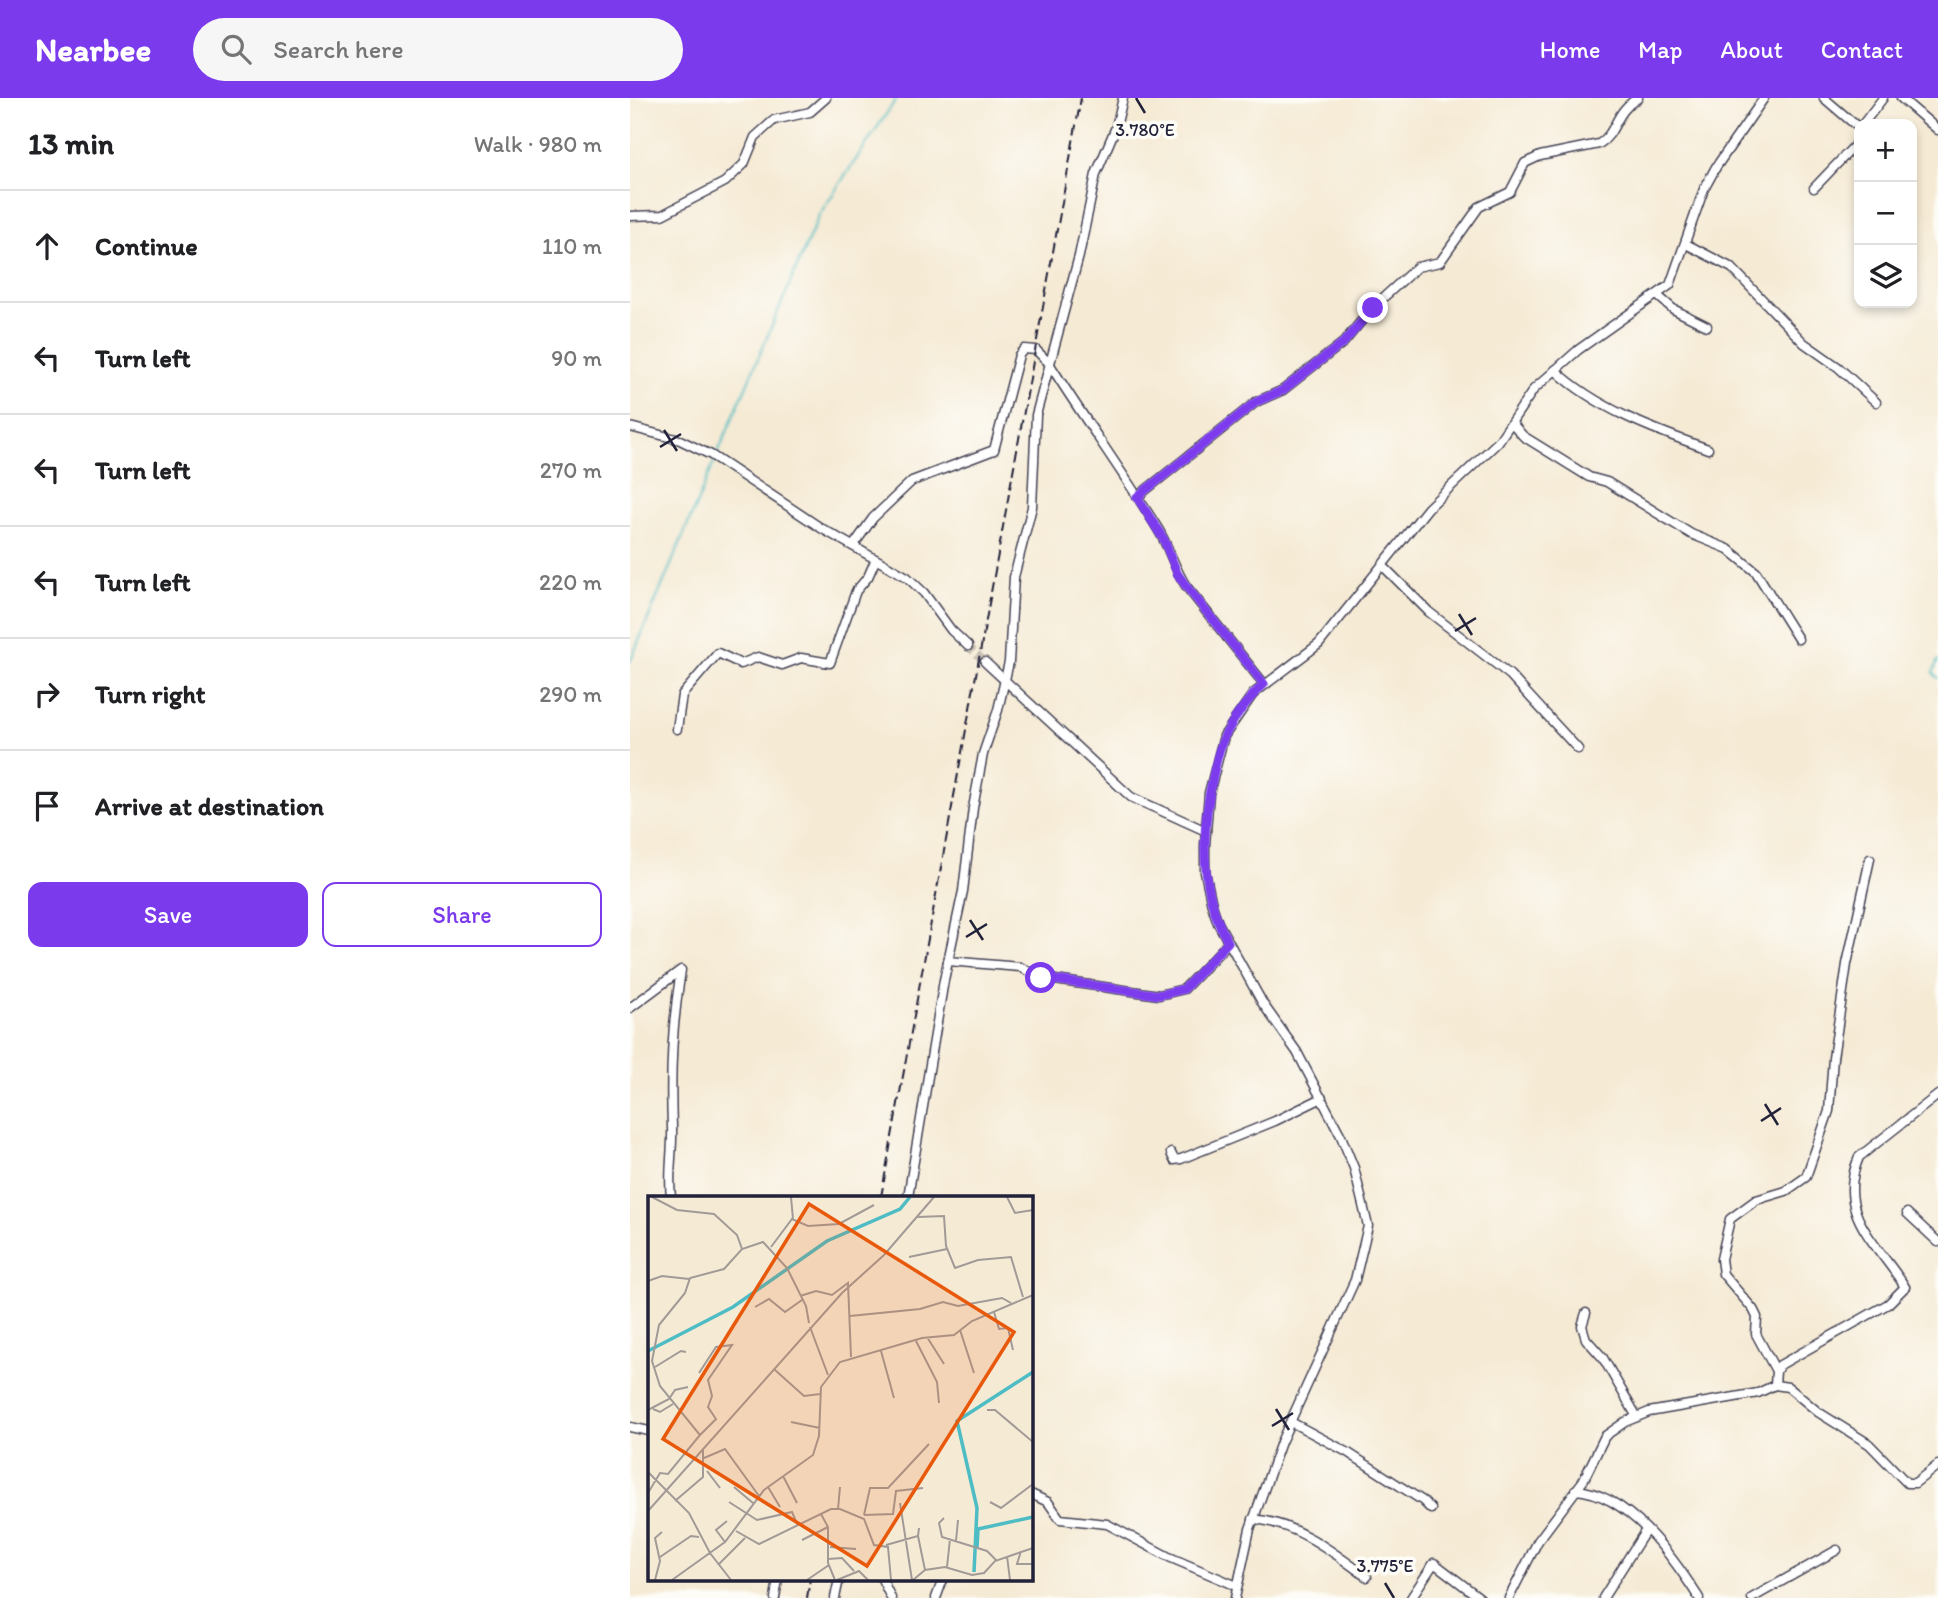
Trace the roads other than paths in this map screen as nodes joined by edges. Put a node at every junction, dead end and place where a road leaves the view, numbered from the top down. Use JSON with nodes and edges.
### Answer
{"nodes":[{"id":1,"x":826,"y":98,"type":"edge"},
{"id":2,"x":1123,"y":98,"type":"edge"},
{"id":3,"x":1638,"y":98,"type":"edge"},
{"id":4,"x":1764,"y":98,"type":"edge"},
{"id":5,"x":1824,"y":98,"type":"edge"},
{"id":6,"x":1883,"y":98,"type":"edge"},
{"id":7,"x":1901,"y":98,"type":"edge"},
{"id":8,"x":1866,"y":119,"type":"edge"},
{"id":9,"x":1854,"y":121,"type":"edge"},
{"id":10,"x":1938,"y":130,"type":"edge"},
{"id":11,"x":1854,"y":146,"type":"edge"},
{"id":12,"x":1814,"y":188,"type":"dead end"},
{"id":13,"x":630,"y":216,"type":"edge"},
{"id":14,"x":1686,"y":244,"type":"junction"},
{"id":15,"x":1658,"y":296,"type":"junction"},
{"id":16,"x":1707,"y":326,"type":"dead end"},
{"id":17,"x":1049,"y":363,"type":"junction"},
{"id":18,"x":1555,"y":370,"type":"junction"},
{"id":19,"x":1876,"y":402,"type":"dead end"},
{"id":20,"x":1512,"y":423,"type":"junction"},
{"id":21,"x":630,"y":427,"type":"edge"},
{"id":22,"x":1708,"y":449,"type":"dead end"},
{"id":23,"x":1137,"y":497,"type":"junction"},
{"id":24,"x":853,"y":546,"type":"junction"},
{"id":25,"x":875,"y":561,"type":"junction"},
{"id":26,"x":1383,"y":566,"type":"junction"},
{"id":27,"x":1798,"y":639,"type":"dead end"},
{"id":28,"x":968,"y":646,"type":"tunnel mouth"},
{"id":29,"x":985,"y":662,"type":"tunnel mouth"},
{"id":30,"x":1006,"y":680,"type":"junction"},
{"id":31,"x":1264,"y":684,"type":"junction"},
{"id":32,"x":677,"y":729,"type":"dead end"},
{"id":33,"x":1578,"y":749,"type":"dead end"},
{"id":34,"x":1206,"y":831,"type":"junction"},
{"id":35,"x":1870,"y":859,"type":"dead end"},
{"id":36,"x":1228,"y":942,"type":"junction"},
{"id":37,"x":948,"y":961,"type":"junction"},
{"id":38,"x":630,"y":1008,"type":"edge"},
{"id":39,"x":1938,"y":1095,"type":"edge"},
{"id":40,"x":1322,"y":1098,"type":"junction"},
{"id":41,"x":1171,"y":1153,"type":"dead end"},
{"id":42,"x":671,"y":1196,"type":"edge"},
{"id":43,"x":908,"y":1196,"type":"edge"},
{"id":44,"x":1907,"y":1213,"type":"dead end"},
{"id":45,"x":1938,"y":1242,"type":"edge"},
{"id":46,"x":1586,"y":1314,"type":"dead end"},
{"id":47,"x":1776,"y":1371,"type":"junction"},
{"id":48,"x":1776,"y":1385,"type":"junction"},
{"id":49,"x":1637,"y":1417,"type":"junction"},
{"id":50,"x":1291,"y":1422,"type":"junction"},
{"id":51,"x":630,"y":1427,"type":"edge"},
{"id":52,"x":648,"y":1431,"type":"edge"},
{"id":53,"x":1938,"y":1465,"type":"edge"},
{"id":54,"x":1576,"y":1490,"type":"junction"},
{"id":55,"x":1032,"y":1494,"type":"edge"},
{"id":56,"x":1432,"y":1509,"type":"dead end"},
{"id":57,"x":1253,"y":1519,"type":"junction"},
{"id":58,"x":1647,"y":1530,"type":"junction"},
{"id":59,"x":1837,"y":1550,"type":"dead end"},
{"id":60,"x":1367,"y":1577,"type":"dead end"},
{"id":61,"x":778,"y":1580,"type":"edge"},
{"id":62,"x":839,"y":1580,"type":"edge"},
{"id":63,"x":883,"y":1580,"type":"edge"},
{"id":64,"x":943,"y":1580,"type":"edge"},
{"id":65,"x":1237,"y":1587,"type":"junction"},
{"id":66,"x":775,"y":1598,"type":"edge"},
{"id":67,"x":835,"y":1598,"type":"edge"},
{"id":68,"x":891,"y":1598,"type":"edge"},
{"id":69,"x":936,"y":1598,"type":"edge"},
{"id":70,"x":1235,"y":1598,"type":"edge"},
{"id":71,"x":1411,"y":1598,"type":"edge"},
{"id":72,"x":1480,"y":1598,"type":"edge"},
{"id":73,"x":1509,"y":1598,"type":"edge"},
{"id":74,"x":1602,"y":1598,"type":"edge"},
{"id":75,"x":1699,"y":1598,"type":"edge"},
{"id":76,"x":1752,"y":1598,"type":"edge"}],
"edges":[{"from":1,"to":13,"type":"street"},
{"from":2,"to":17,"type":"street"},
{"from":3,"to":23,"type":"street"},
{"from":4,"to":14,"type":"street"},
{"from":5,"to":9,"type":"street"},
{"from":6,"to":8,"type":"street"},
{"from":7,"to":10,"type":"street"},
{"from":11,"to":12,"type":"street"},
{"from":14,"to":15,"type":"street"},
{"from":14,"to":19,"type":"street"},
{"from":15,"to":16,"type":"street"},
{"from":15,"to":18,"type":"street"},
{"from":17,"to":23,"type":"street"},
{"from":17,"to":24,"type":"street"},
{"from":17,"to":30,"type":"street"},
{"from":18,"to":20,"type":"street"},
{"from":18,"to":22,"type":"street"},
{"from":20,"to":26,"type":"street"},
{"from":20,"to":27,"type":"street"},
{"from":21,"to":24,"type":"street"},
{"from":23,"to":31,"type":"street"},
{"from":24,"to":25,"type":"street"},
{"from":25,"to":28,"type":"street"},
{"from":25,"to":32,"type":"street"},
{"from":26,"to":31,"type":"street"},
{"from":26,"to":33,"type":"street"},
{"from":29,"to":30,"type":"street"},
{"from":30,"to":34,"type":"street"},
{"from":30,"to":37,"type":"street"},
{"from":31,"to":34,"type":"street"},
{"from":34,"to":36,"type":"street"},
{"from":35,"to":47,"type":"street"},
{"from":36,"to":37,"type":"street"},
{"from":36,"to":40,"type":"street"},
{"from":37,"to":43,"type":"street"},
{"from":38,"to":42,"type":"street"},
{"from":39,"to":47,"type":"street"},
{"from":40,"to":41,"type":"street"},
{"from":40,"to":50,"type":"street"},
{"from":44,"to":45,"type":"street"},
{"from":46,"to":49,"type":"street"},
{"from":47,"to":48,"type":"street"},
{"from":48,"to":49,"type":"street"},
{"from":48,"to":53,"type":"street"},
{"from":49,"to":54,"type":"street"},
{"from":50,"to":56,"type":"street"},
{"from":50,"to":57,"type":"street"},
{"from":51,"to":52,"type":"street"},
{"from":54,"to":58,"type":"street"},
{"from":54,"to":73,"type":"street"},
{"from":55,"to":65,"type":"street"},
{"from":57,"to":60,"type":"street"},
{"from":57,"to":65,"type":"street"},
{"from":58,"to":74,"type":"street"},
{"from":58,"to":75,"type":"street"},
{"from":59,"to":76,"type":"street"},
{"from":61,"to":66,"type":"street"},
{"from":62,"to":67,"type":"street"},
{"from":63,"to":68,"type":"street"},
{"from":64,"to":69,"type":"street"},
{"from":65,"to":70,"type":"street"},
{"from":71,"to":72,"type":"street"}]}
